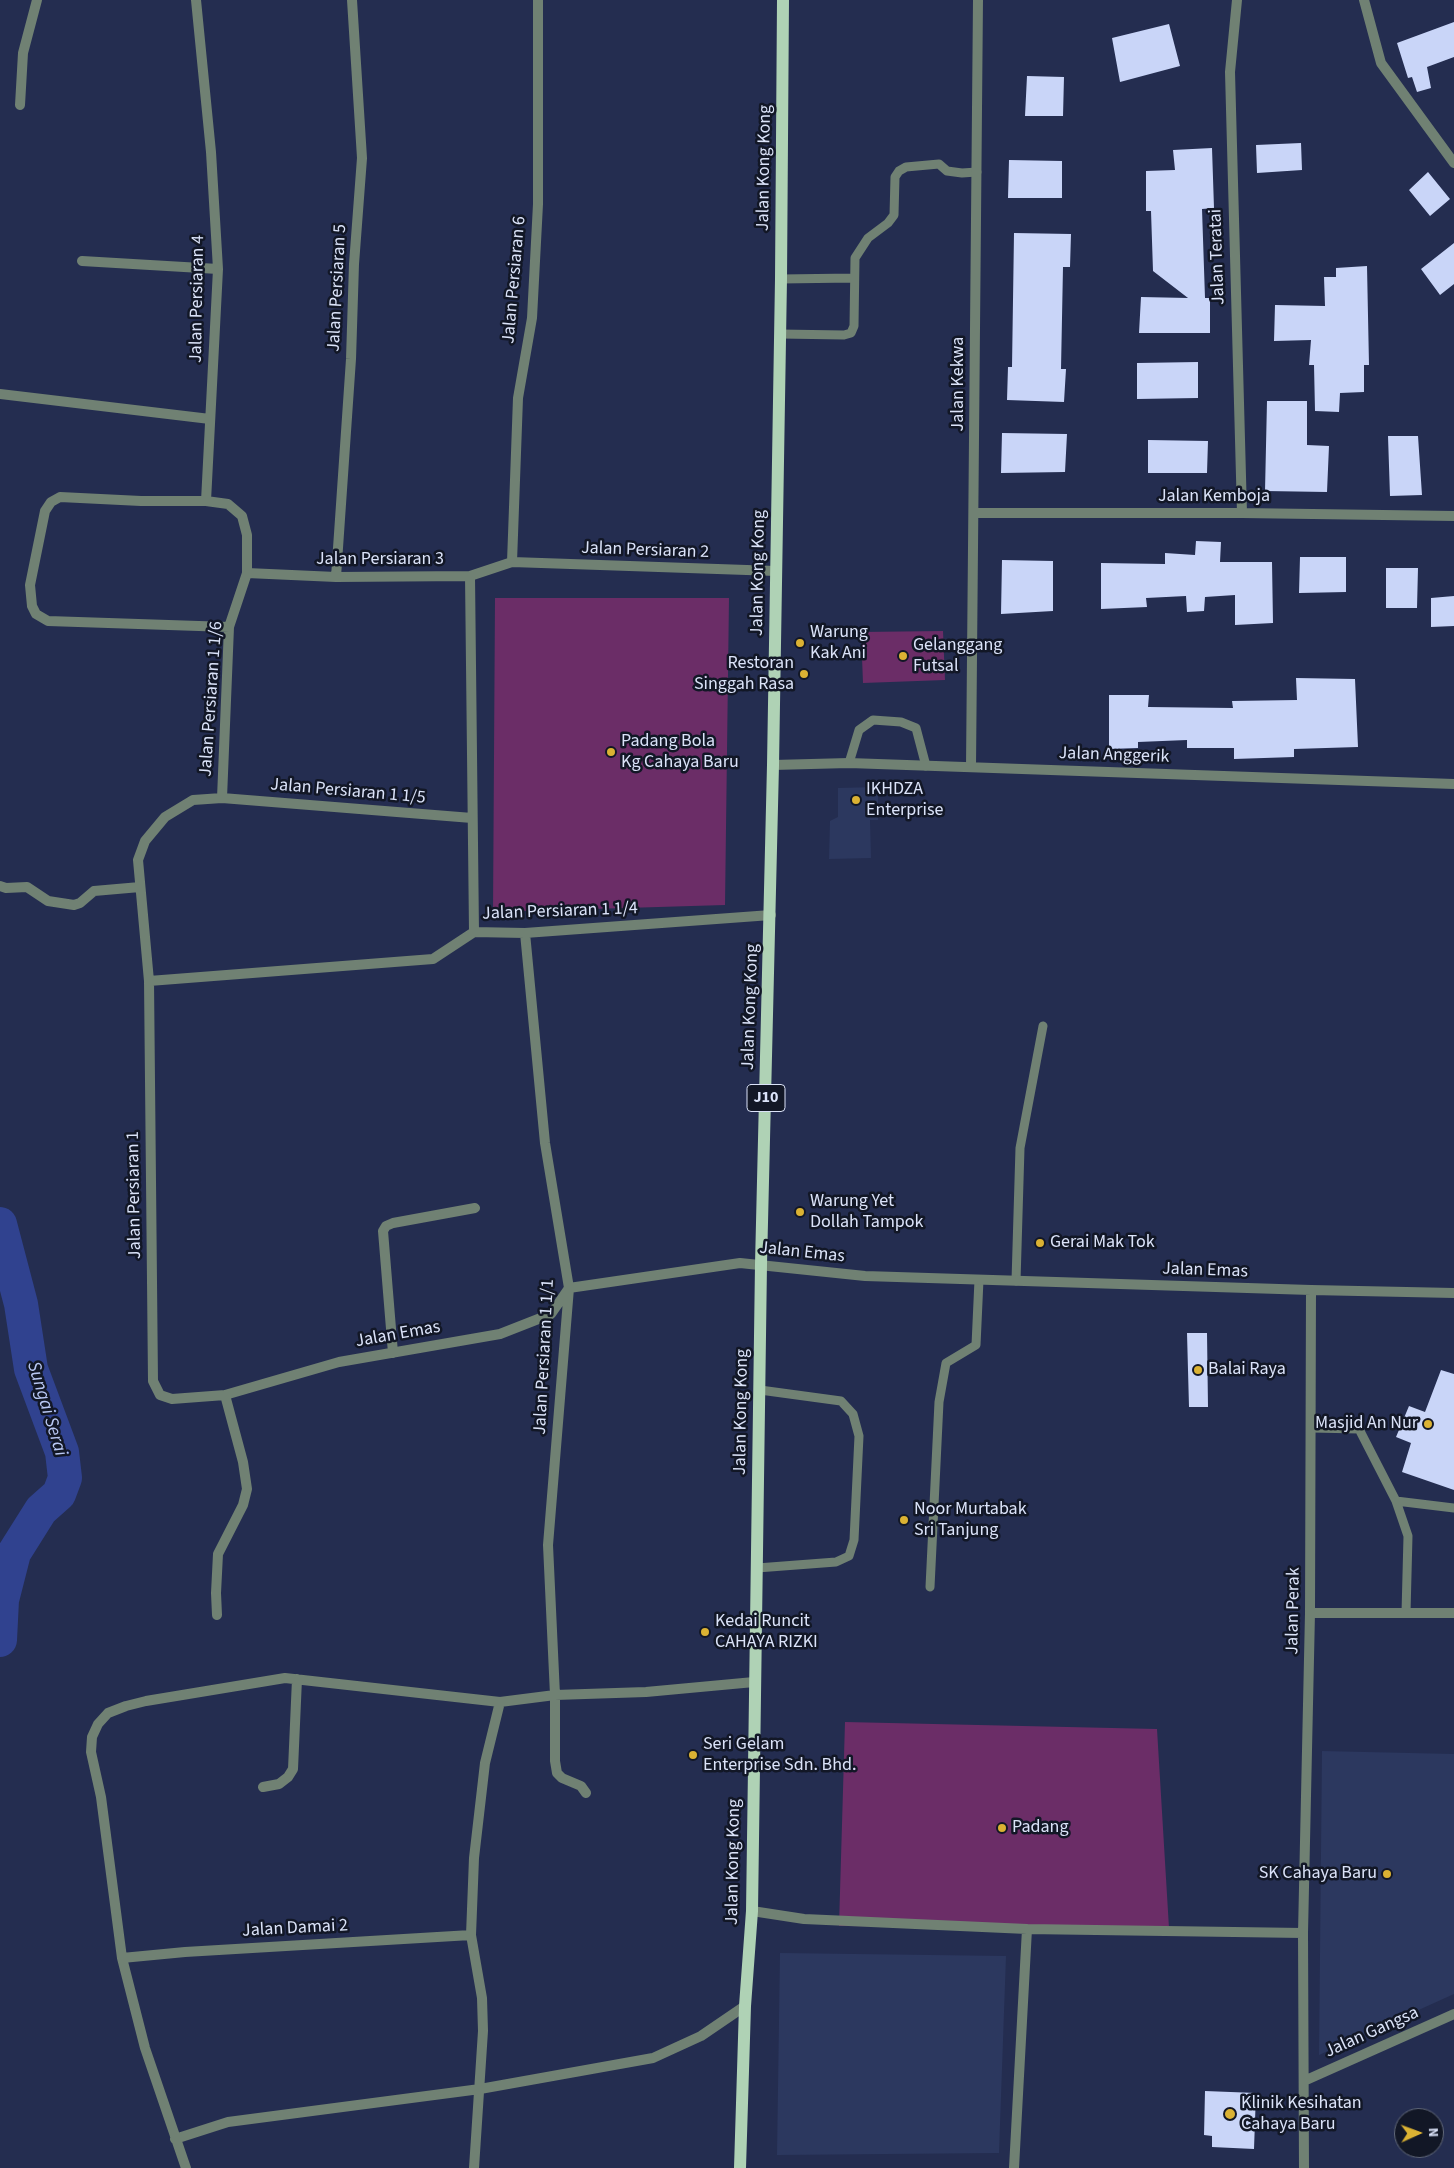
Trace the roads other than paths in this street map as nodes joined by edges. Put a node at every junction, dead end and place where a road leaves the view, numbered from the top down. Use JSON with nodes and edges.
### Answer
{"nodes":[{"id":1,"x":37,"y":0,"type":"edge"},
{"id":2,"x":196,"y":0,"type":"edge"},
{"id":3,"x":352,"y":0,"type":"edge"},
{"id":4,"x":538,"y":0,"type":"edge"},
{"id":5,"x":785,"y":0,"type":"edge"},
{"id":6,"x":978,"y":0,"type":"edge"},
{"id":7,"x":1237,"y":0,"type":"edge"},
{"id":8,"x":1364,"y":0,"type":"edge"},
{"id":9,"x":20,"y":105,"type":"dead end"},
{"id":10,"x":1454,"y":163,"type":"edge"},
{"id":11,"x":977,"y":172,"type":"junction"},
{"id":12,"x":82,"y":261,"type":"dead end"},
{"id":13,"x":218,"y":269,"type":"junction"},
{"id":14,"x":781,"y":278,"type":"junction"},
{"id":15,"x":853,"y":278,"type":"junction"},
{"id":16,"x":780,"y":334,"type":"junction"},
{"id":17,"x":0,"y":394,"type":"edge"},
{"id":18,"x":210,"y":419,"type":"junction"},
{"id":19,"x":206,"y":501,"type":"junction"},
{"id":20,"x":975,"y":513,"type":"junction"},
{"id":21,"x":1242,"y":513,"type":"junction"},
{"id":22,"x":1454,"y":516,"type":"edge"},
{"id":23,"x":512,"y":562,"type":"junction"},
{"id":24,"x":776,"y":572,"type":"junction"},
{"id":25,"x":247,"y":573,"type":"junction"},
{"id":26,"x":470,"y":576,"type":"junction"},
{"id":27,"x":336,"y":577,"type":"junction"},
{"id":28,"x":229,"y":628,"type":"junction"},
{"id":29,"x":849,"y":763,"type":"junction"},
{"id":30,"x":773,"y":765,"type":"junction"},
{"id":31,"x":926,"y":766,"type":"junction"},
{"id":32,"x":971,"y":767,"type":"junction"},
{"id":33,"x":1454,"y":784,"type":"edge"},
{"id":34,"x":222,"y":798,"type":"junction"},
{"id":35,"x":472,"y":818,"type":"junction"},
{"id":36,"x":0,"y":886,"type":"edge"},
{"id":37,"x":140,"y":886,"type":"junction"},
{"id":38,"x":771,"y":915,"type":"junction"},
{"id":39,"x":474,"y":932,"type":"junction"},
{"id":40,"x":525,"y":933,"type":"junction"},
{"id":41,"x":149,"y":982,"type":"junction"},
{"id":42,"x":1043,"y":1026,"type":"dead end"},
{"id":43,"x":475,"y":1208,"type":"dead end"},
{"id":44,"x":761,"y":1264,"type":"junction"},
{"id":45,"x":979,"y":1280,"type":"junction"},
{"id":46,"x":1016,"y":1281,"type":"junction"},
{"id":47,"x":569,"y":1288,"type":"junction"},
{"id":48,"x":1311,"y":1290,"type":"junction"},
{"id":49,"x":1454,"y":1293,"type":"edge"},
{"id":50,"x":393,"y":1353,"type":"junction"},
{"id":51,"x":760,"y":1390,"type":"junction"},
{"id":52,"x":226,"y":1395,"type":"junction"},
{"id":53,"x":172,"y":1399,"type":"joint"},
{"id":54,"x":1312,"y":1428,"type":"junction"},
{"id":55,"x":1396,"y":1501,"type":"junction"},
{"id":56,"x":1454,"y":1508,"type":"edge"},
{"id":57,"x":757,"y":1568,"type":"junction"},
{"id":58,"x":930,"y":1587,"type":"dead end"},
{"id":59,"x":1310,"y":1612,"type":"junction"},
{"id":60,"x":1406,"y":1613,"type":"junction"},
{"id":61,"x":1454,"y":1613,"type":"edge"},
{"id":62,"x":217,"y":1614,"type":"dead end"},
{"id":63,"x":297,"y":1679,"type":"junction"},
{"id":64,"x":754,"y":1682,"type":"junction"},
{"id":65,"x":555,"y":1695,"type":"junction"},
{"id":66,"x":500,"y":1702,"type":"junction"},
{"id":67,"x":263,"y":1787,"type":"dead end"},
{"id":68,"x":586,"y":1793,"type":"dead end"},
{"id":69,"x":752,"y":1910,"type":"junction"},
{"id":70,"x":1027,"y":1929,"type":"junction"},
{"id":71,"x":1303,"y":1933,"type":"junction"},
{"id":72,"x":471,"y":1935,"type":"junction"},
{"id":73,"x":122,"y":1958,"type":"junction"},
{"id":74,"x":745,"y":2006,"type":"junction"},
{"id":75,"x":1454,"y":2014,"type":"edge"},
{"id":76,"x":1304,"y":2081,"type":"junction"},
{"id":77,"x":480,"y":2089,"type":"junction"},
{"id":78,"x":175,"y":2139,"type":"junction"},
{"id":79,"x":186,"y":2168,"type":"edge"},
{"id":80,"x":474,"y":2168,"type":"edge"},
{"id":81,"x":740,"y":2168,"type":"edge"},
{"id":82,"x":1014,"y":2168,"type":"edge"},
{"id":83,"x":1304,"y":2168,"type":"edge"}],
"edges":[{"from":1,"to":9,"type":"street"},
{"from":2,"to":13,"type":"street","name":"Jalan Persiaran 4"},
{"from":3,"to":27,"type":"street","name":"Jalan Persiaran 5"},
{"from":4,"to":23,"type":"street","name":"Jalan Persiaran 6"},
{"from":5,"to":14,"type":"main road","name":"Jalan Kong Kong","number":"J10"},
{"from":6,"to":11,"type":"street","name":"Jalan Kekwa"},
{"from":7,"to":21,"type":"street","name":"Jalan Teratai"},
{"from":8,"to":10,"type":"street"},
{"from":11,"to":15,"type":"lane"},
{"from":11,"to":20,"type":"street","name":"Jalan Kekwa"},
{"from":12,"to":13,"type":"street"},
{"from":13,"to":18,"type":"street","name":"Jalan Persiaran 4"},
{"from":14,"to":15,"type":"lane"},
{"from":14,"to":16,"type":"main road","name":"Jalan Kong Kong","number":"J10"},
{"from":15,"to":16,"type":"lane"},
{"from":16,"to":24,"type":"main road","name":"Jalan Kong Kong","number":"J10"},
{"from":17,"to":18,"type":"street"},
{"from":18,"to":19,"type":"street","name":"Jalan Persiaran 4"},
{"from":19,"to":25,"type":"street"},
{"from":19,"to":28,"type":"street"},
{"from":20,"to":21,"type":"street","name":"Jalan Kemboja"},
{"from":20,"to":32,"type":"street","name":"Jalan Kekwa"},
{"from":21,"to":22,"type":"street","name":"Jalan Kemboja"},
{"from":23,"to":24,"type":"street","name":"Jalan Persiaran 2"},
{"from":23,"to":26,"type":"street","name":"Jalan Persiaran 3"},
{"from":24,"to":30,"type":"main road","name":"Jalan Kong Kong","number":"J10"},
{"from":25,"to":27,"type":"street","name":"Jalan Persiaran 3"},
{"from":25,"to":28,"type":"street","name":"Jalan Persiaran 1 1/6"},
{"from":26,"to":27,"type":"street","name":"Jalan Persiaran 3"},
{"from":26,"to":35,"type":"street"},
{"from":28,"to":34,"type":"street","name":"Jalan Persiaran 1 1/6"},
{"from":29,"to":30,"type":"street","name":"Jalan Anggerik"},
{"from":29,"to":31,"type":"street","name":"Jalan Anggerik"},
{"from":29,"to":31,"type":"lane"},
{"from":30,"to":38,"type":"main road","name":"Jalan Kong Kong","number":"J10"},
{"from":31,"to":32,"type":"street","name":"Jalan Anggerik"},
{"from":32,"to":33,"type":"street","name":"Jalan Anggerik"},
{"from":34,"to":35,"type":"street","name":"Jalan Persiaran 1 1/5"},
{"from":34,"to":37,"type":"street","name":"Jalan Persiaran 1 1/5"},
{"from":35,"to":39,"type":"street"},
{"from":36,"to":37,"type":"street"},
{"from":37,"to":41,"type":"street","name":"Jalan Persiaran 1"},
{"from":38,"to":40,"type":"street","name":"Jalan Persiaran 1 1/4"},
{"from":38,"to":44,"type":"main road","name":"Jalan Kong Kong","number":"J10"},
{"from":39,"to":40,"type":"street","name":"Jalan Persiaran 1 1/4"},
{"from":39,"to":41,"type":"street","name":"Jalan Persiaran 1 1/4"},
{"from":40,"to":47,"type":"street","name":"Jalan Persiaran 1 1/1"},
{"from":41,"to":53,"type":"street","name":"Jalan Persiaran 1"},
{"from":42,"to":46,"type":"lane"},
{"from":43,"to":50,"type":"street"},
{"from":44,"to":45,"type":"street","name":"Jalan Emas"},
{"from":44,"to":47,"type":"street","name":"Jalan Emas"},
{"from":44,"to":51,"type":"main road","name":"Jalan Kong Kong","number":"J10"},
{"from":45,"to":46,"type":"street","name":"Jalan Emas"},
{"from":45,"to":58,"type":"lane"},
{"from":46,"to":48,"type":"street","name":"Jalan Emas"},
{"from":47,"to":50,"type":"street","name":"Jalan Emas"},
{"from":47,"to":65,"type":"street","name":"Jalan Persiaran 1 1/1"},
{"from":48,"to":49,"type":"street","name":"Jalan Emas"},
{"from":48,"to":54,"type":"street","name":"Jalan Perak"},
{"from":50,"to":52,"type":"street","name":"Jalan Emas"},
{"from":51,"to":57,"type":"main road","name":"Jalan Kong Kong","number":"J10"},
{"from":51,"to":57,"type":"lane"},
{"from":52,"to":53,"type":"street","name":"Jalan Emas"},
{"from":52,"to":62,"type":"street"},
{"from":54,"to":55,"type":"lane"},
{"from":54,"to":59,"type":"street","name":"Jalan Perak"},
{"from":55,"to":56,"type":"lane"},
{"from":55,"to":60,"type":"lane"},
{"from":57,"to":64,"type":"main road","name":"Jalan Kong Kong","number":"J10"},
{"from":59,"to":60,"type":"street"},
{"from":59,"to":71,"type":"street","name":"Jalan Perak"},
{"from":60,"to":61,"type":"street"},
{"from":63,"to":66,"type":"street"},
{"from":63,"to":67,"type":"street"},
{"from":63,"to":73,"type":"street"},
{"from":64,"to":65,"type":"street"},
{"from":64,"to":69,"type":"main road","name":"Jalan Kong Kong","number":"J10"},
{"from":65,"to":66,"type":"street"},
{"from":65,"to":68,"type":"street","name":"Jalan Persiaran 1 1/1"},
{"from":66,"to":72,"type":"street"},
{"from":69,"to":70,"type":"street"},
{"from":69,"to":74,"type":"main road","name":"Jalan Kong Kong","number":"J10"},
{"from":70,"to":71,"type":"street"},
{"from":70,"to":82,"type":"street"},
{"from":71,"to":76,"type":"street","name":"Jalan Perak"},
{"from":72,"to":73,"type":"street","name":"Jalan Damai 2"},
{"from":72,"to":77,"type":"street"},
{"from":73,"to":78,"type":"street"},
{"from":74,"to":77,"type":"street"},
{"from":74,"to":81,"type":"main road","name":"Jalan Kong Kong","number":"J10"},
{"from":75,"to":76,"type":"street","name":"Jalan Gangsa"},
{"from":76,"to":83,"type":"street","name":"Jalan Perak"},
{"from":77,"to":78,"type":"street"},
{"from":77,"to":80,"type":"street"},
{"from":78,"to":79,"type":"street"}]}
